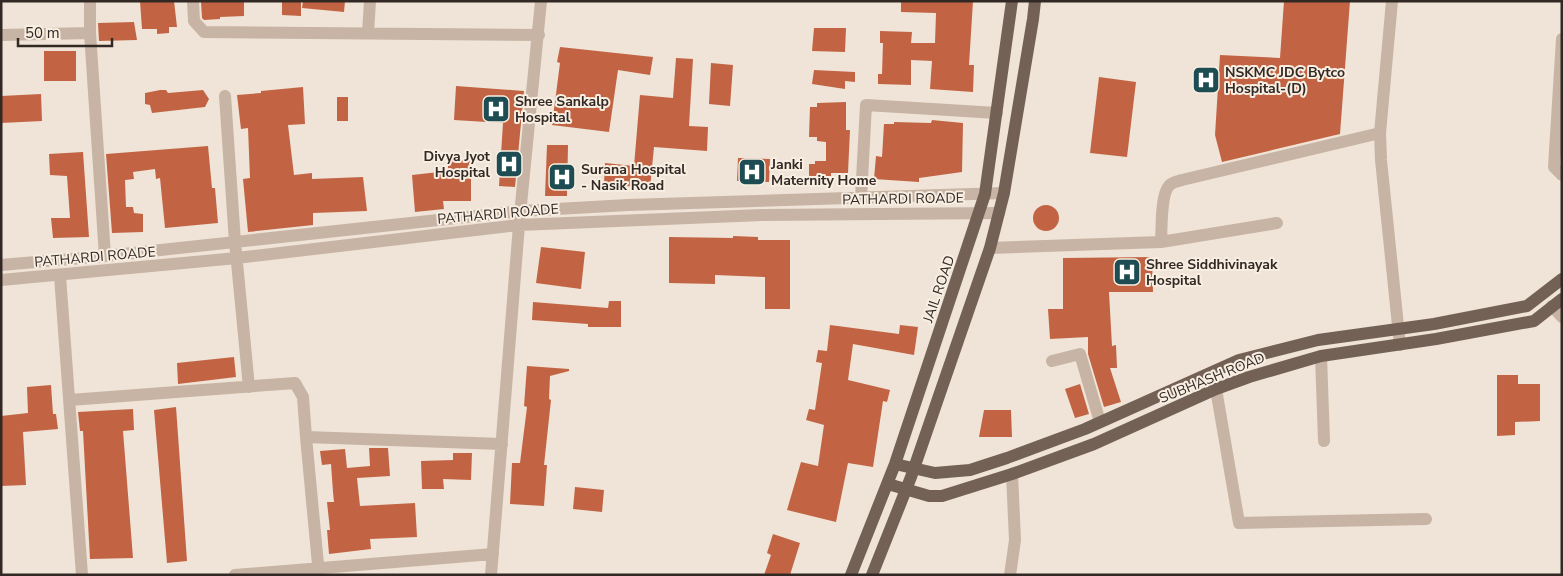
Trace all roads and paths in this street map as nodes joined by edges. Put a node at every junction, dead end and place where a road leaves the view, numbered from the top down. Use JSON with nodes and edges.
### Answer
{"nodes":[{"id":1,"x":90,"y":1,"type":"edge"},
{"id":2,"x":193,"y":1,"type":"edge"},
{"id":3,"x":370,"y":1,"type":"edge"},
{"id":4,"x":541,"y":1,"type":"edge"},
{"id":5,"x":1012,"y":1,"type":"edge"},
{"id":6,"x":1035,"y":1,"type":"edge"},
{"id":7,"x":1392,"y":1,"type":"edge"},
{"id":8,"x":90,"y":33,"type":"junction"},
{"id":9,"x":368,"y":33,"type":"junction"},
{"id":10,"x":1,"y":35,"type":"edge"},
{"id":11,"x":539,"y":35,"type":"junction"},
{"id":12,"x":1562,"y":39,"type":"edge"},
{"id":13,"x":225,"y":96,"type":"dead end"},
{"id":14,"x":997,"y":113,"type":"junction"},
{"id":15,"x":1559,"y":131,"type":"edge"},
{"id":16,"x":1380,"y":133,"type":"junction"},
{"id":17,"x":1562,"y":175,"type":"edge"},
{"id":18,"x":1004,"y":193,"type":"junction"},
{"id":19,"x":985,"y":194,"type":"junction"},
{"id":20,"x":862,"y":198,"type":"junction"},
{"id":21,"x":521,"y":210,"type":"junction"},
{"id":22,"x":980,"y":213,"type":"junction"},
{"id":23,"x":999,"y":213,"type":"junction"},
{"id":24,"x":1278,"y":223,"type":"dead end"},
{"id":25,"x":519,"y":225,"type":"junction"},
{"id":26,"x":235,"y":242,"type":"junction"},
{"id":27,"x":1161,"y":242,"type":"junction"},
{"id":28,"x":990,"y":248,"type":"junction"},
{"id":29,"x":105,"y":256,"type":"junction"},
{"id":30,"x":237,"y":258,"type":"junction"},
{"id":31,"x":1,"y":265,"type":"edge"},
{"id":32,"x":60,"y":276,"type":"junction"},
{"id":33,"x":1562,"y":279,"type":"edge"},
{"id":34,"x":1,"y":280,"type":"edge"},
{"id":35,"x":1557,"y":303,"type":"edge"},
{"id":36,"x":1562,"y":317,"type":"edge"},
{"id":37,"x":1398,"y":329,"type":"junction"},
{"id":38,"x":1400,"y":345,"type":"junction"},
{"id":39,"x":1321,"y":356,"type":"junction"},
{"id":40,"x":1052,"y":361,"type":"dead end"},
{"id":41,"x":250,"y":387,"type":"junction"},
{"id":42,"x":1216,"y":389,"type":"junction"},
{"id":43,"x":70,"y":400,"type":"junction"},
{"id":44,"x":1100,"y":422,"type":"junction"},
{"id":45,"x":306,"y":437,"type":"junction"},
{"id":46,"x":1324,"y":441,"type":"dead end"},
{"id":47,"x":502,"y":444,"type":"junction"},
{"id":48,"x":895,"y":464,"type":"junction"},
{"id":49,"x":914,"y":469,"type":"junction"},
{"id":50,"x":1012,"y":474,"type":"junction"},
{"id":51,"x":888,"y":484,"type":"junction"},
{"id":52,"x":906,"y":489,"type":"junction"},
{"id":53,"x":1426,"y":519,"type":"dead end"},
{"id":54,"x":493,"y":554,"type":"junction"},
{"id":55,"x":319,"y":571,"type":"edge"},
{"id":56,"x":82,"y":575,"type":"edge"},
{"id":57,"x":235,"y":575,"type":"edge"},
{"id":58,"x":491,"y":575,"type":"edge"},
{"id":59,"x":851,"y":575,"type":"edge"},
{"id":60,"x":872,"y":575,"type":"edge"},
{"id":61,"x":1010,"y":575,"type":"edge"}],
"edges":[{"from":1,"to":8,"type":"street"},
{"from":2,"to":9,"type":"street"},
{"from":3,"to":9,"type":"street"},
{"from":4,"to":11,"type":"street"},
{"from":5,"to":14,"type":"main road","name":"JAIL ROAD"},
{"from":6,"to":18,"type":"main road"},
{"from":7,"to":16,"type":"street"},
{"from":8,"to":10,"type":"street"},
{"from":8,"to":29,"type":"street"},
{"from":9,"to":11,"type":"street"},
{"from":11,"to":21,"type":"street"},
{"from":12,"to":15,"type":"street"},
{"from":13,"to":26,"type":"street"},
{"from":14,"to":19,"type":"main road","name":"JAIL ROAD"},
{"from":14,"to":20,"type":"street"},
{"from":15,"to":17,"type":"street"},
{"from":16,"to":27,"type":"street"},
{"from":16,"to":37,"type":"street"},
{"from":18,"to":19,"type":"street"},
{"from":18,"to":23,"type":"main road"},
{"from":19,"to":20,"type":"street"},
{"from":19,"to":22,"type":"main road","name":"JAIL ROAD"},
{"from":20,"to":21,"type":"street"},
{"from":21,"to":25,"type":"street"},
{"from":21,"to":26,"type":"street"},
{"from":22,"to":23,"type":"street","name":"PATHARDI ROADE"},
{"from":22,"to":25,"type":"street","name":"PATHARDI ROADE"},
{"from":22,"to":48,"type":"main road","name":"JAIL ROAD"},
{"from":23,"to":28,"type":"main road"},
{"from":24,"to":27,"type":"street"},
{"from":25,"to":30,"type":"street","name":"PATHARDI ROADE"},
{"from":25,"to":47,"type":"street"},
{"from":26,"to":29,"type":"street"},
{"from":26,"to":30,"type":"street"},
{"from":27,"to":28,"type":"street"},
{"from":28,"to":49,"type":"main road"},
{"from":29,"to":31,"type":"street"},
{"from":30,"to":32,"type":"street","name":"PATHARDI ROADE"},
{"from":30,"to":41,"type":"street"},
{"from":32,"to":34,"type":"street","name":"PATHARDI ROADE"},
{"from":32,"to":43,"type":"street"},
{"from":33,"to":37,"type":"main road","name":"SUBHASH ROAD"},
{"from":35,"to":36,"type":"street"},
{"from":35,"to":38,"type":"main road","name":"SUBHASH ROAD"},
{"from":37,"to":38,"type":"street"},
{"from":37,"to":44,"type":"main road","name":"SUBHASH ROAD"},
{"from":38,"to":39,"type":"main road","name":"SUBHASH ROAD"},
{"from":39,"to":42,"type":"main road","name":"SUBHASH ROAD"},
{"from":39,"to":46,"type":"street"},
{"from":40,"to":44,"type":"street"},
{"from":41,"to":43,"type":"street"},
{"from":41,"to":45,"type":"street"},
{"from":42,"to":50,"type":"main road","name":"SUBHASH ROAD"},
{"from":42,"to":53,"type":"street"},
{"from":43,"to":56,"type":"street"},
{"from":44,"to":49,"type":"main road","name":"SUBHASH ROAD"},
{"from":45,"to":47,"type":"street"},
{"from":45,"to":55,"type":"street"},
{"from":47,"to":54,"type":"street"},
{"from":48,"to":49,"type":"main road","name":"SUBHASH ROAD"},
{"from":48,"to":51,"type":"main road","name":"JAIL ROAD"},
{"from":49,"to":52,"type":"main road"},
{"from":50,"to":52,"type":"main road","name":"SUBHASH ROAD"},
{"from":50,"to":61,"type":"street"},
{"from":51,"to":52,"type":"main road","name":"SUBHASH ROAD"},
{"from":51,"to":59,"type":"main road","name":"JAIL ROAD"},
{"from":52,"to":60,"type":"main road"},
{"from":54,"to":55,"type":"street"},
{"from":54,"to":58,"type":"street"},
{"from":55,"to":57,"type":"street"}]}
